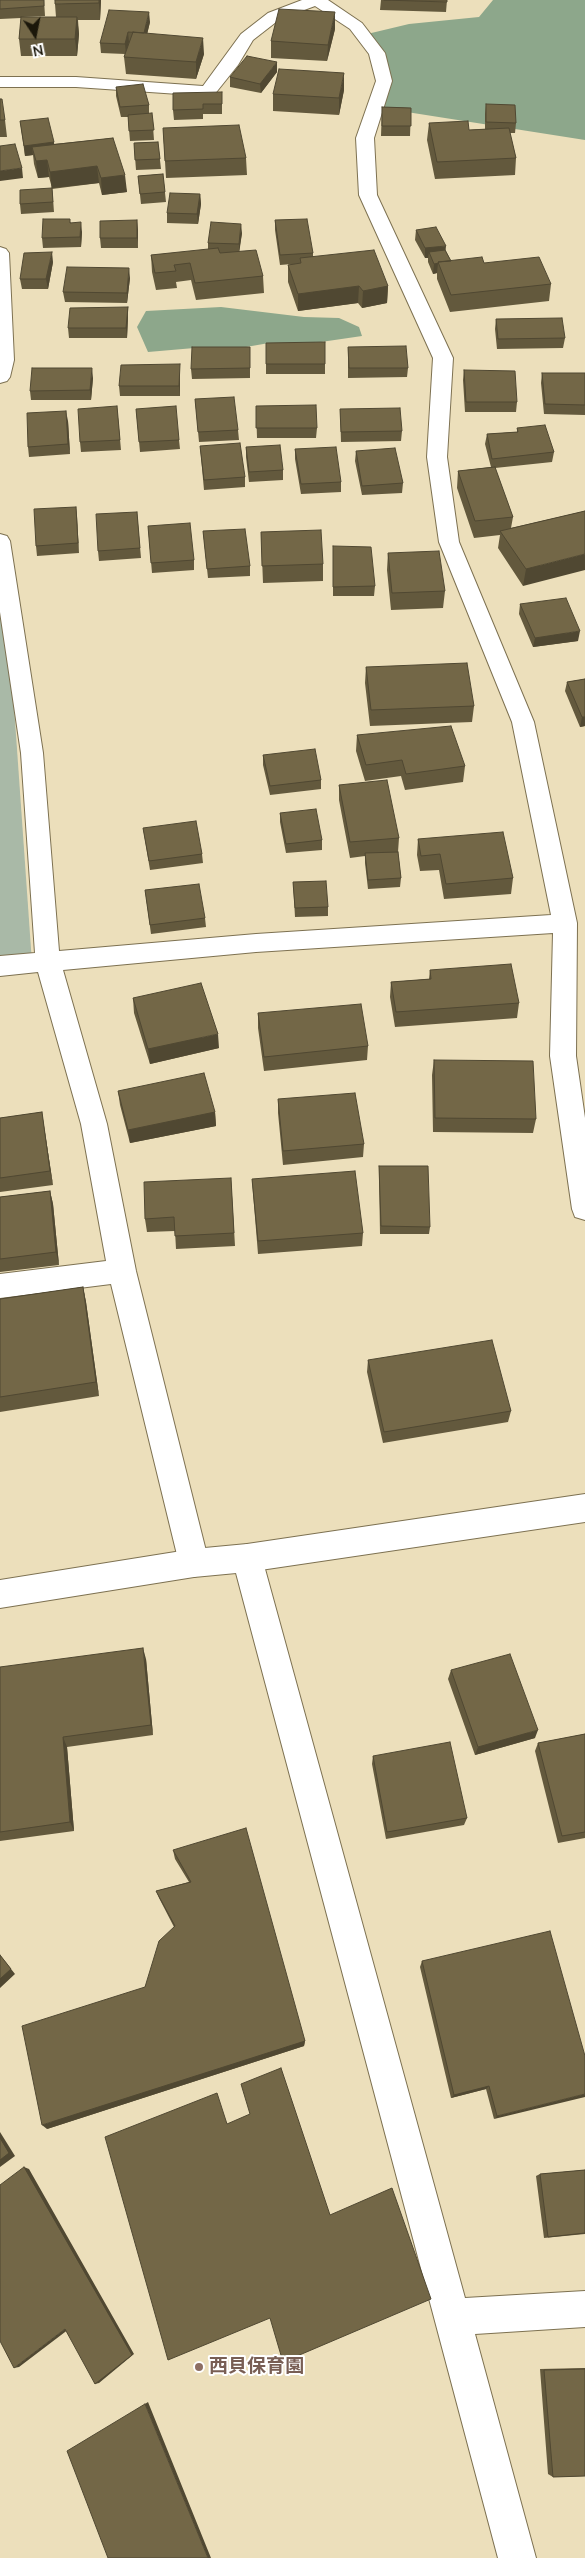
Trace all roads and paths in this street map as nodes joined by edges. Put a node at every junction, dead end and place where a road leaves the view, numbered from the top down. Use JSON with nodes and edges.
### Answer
{"nodes":[{"id":1,"x":317,"y":0,"type":"edge"},
{"id":2,"x":0,"y":82,"type":"edge"},
{"id":3,"x":0,"y":254,"type":"edge"},
{"id":4,"x":0,"y":377,"type":"edge"},
{"id":5,"x":0,"y":541,"type":"edge"},
{"id":6,"x":1,"y":567,"type":"edge"},
{"id":7,"x":571,"y":936,"type":"edge"},
{"id":8,"x":48,"y":962,"type":"junction"},
{"id":9,"x":0,"y":966,"type":"edge"},
{"id":10,"x":585,"y":1209,"type":"edge"},
{"id":11,"x":122,"y":1272,"type":"junction"},
{"id":12,"x":0,"y":1286,"type":"edge"},
{"id":13,"x":585,"y":1508,"type":"edge"},
{"id":14,"x":247,"y":1558,"type":"junction"},
{"id":15,"x":194,"y":1563,"type":"junction"},
{"id":16,"x":0,"y":1594,"type":"edge"},
{"id":17,"x":585,"y":2308,"type":"edge"},
{"id":18,"x":453,"y":2317,"type":"junction"},
{"id":19,"x":517,"y":2558,"type":"edge"}],
"edges":[{"from":1,"to":2,"type":"street"},
{"from":1,"to":7,"type":"street"},
{"from":3,"to":4,"type":"street"},
{"from":5,"to":6,"type":"street"},
{"from":6,"to":8,"type":"street"},
{"from":7,"to":8,"type":"street"},
{"from":7,"to":10,"type":"street"},
{"from":8,"to":9,"type":"street"},
{"from":8,"to":11,"type":"street"},
{"from":11,"to":12,"type":"street"},
{"from":11,"to":15,"type":"street"},
{"from":13,"to":14,"type":"street"},
{"from":14,"to":15,"type":"street"},
{"from":14,"to":18,"type":"street"},
{"from":15,"to":16,"type":"street"},
{"from":17,"to":18,"type":"street"},
{"from":18,"to":19,"type":"street"}]}
